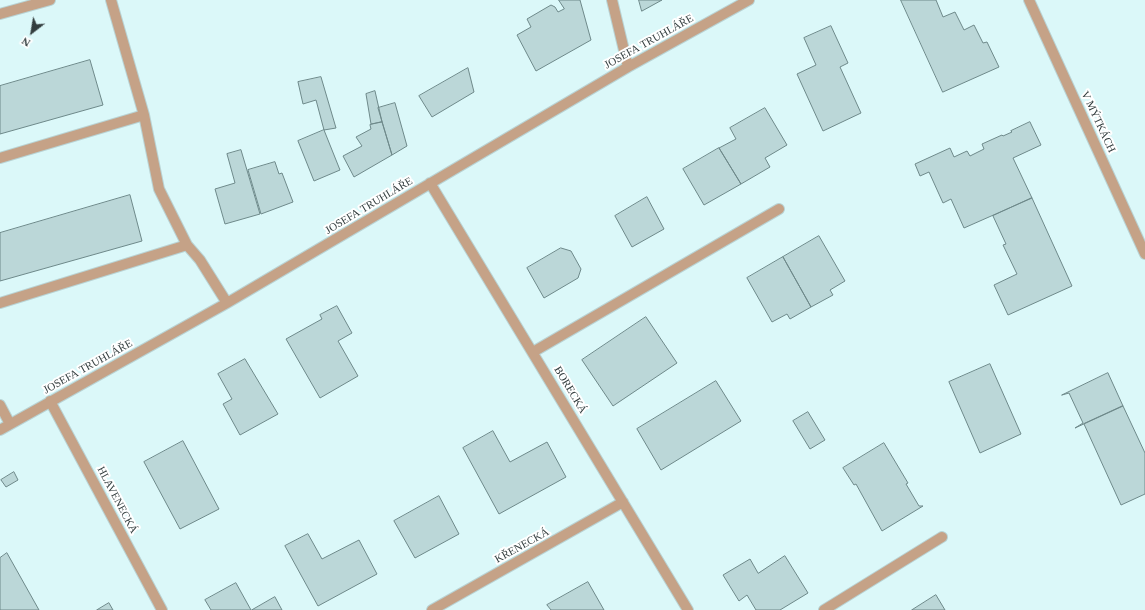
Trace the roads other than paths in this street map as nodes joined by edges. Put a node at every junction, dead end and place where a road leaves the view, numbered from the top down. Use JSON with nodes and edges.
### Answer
{"nodes":[{"id":1,"x":50,"y":0,"type":"edge"},
{"id":2,"x":111,"y":0,"type":"edge"},
{"id":3,"x":612,"y":0,"type":"edge"},
{"id":4,"x":749,"y":0,"type":"edge"},
{"id":5,"x":1029,"y":0,"type":"edge"},
{"id":6,"x":0,"y":14,"type":"edge"},
{"id":7,"x":628,"y":67,"type":"junction"},
{"id":8,"x":144,"y":115,"type":"junction"},
{"id":9,"x":0,"y":158,"type":"edge"},
{"id":10,"x":430,"y":183,"type":"junction"},
{"id":11,"x":779,"y":209,"type":"dead end"},
{"id":12,"x":187,"y":245,"type":"junction"},
{"id":13,"x":1145,"y":254,"type":"edge"},
{"id":14,"x":0,"y":303,"type":"edge"},
{"id":15,"x":227,"y":303,"type":"junction"},
{"id":16,"x":533,"y":352,"type":"junction"},
{"id":17,"x":50,"y":402,"type":"junction"},
{"id":18,"x":0,"y":405,"type":"edge"},
{"id":19,"x":10,"y":424,"type":"junction"},
{"id":20,"x":0,"y":430,"type":"edge"},
{"id":21,"x":623,"y":502,"type":"junction"},
{"id":22,"x":942,"y":537,"type":"dead end"},
{"id":23,"x":162,"y":610,"type":"edge"},
{"id":24,"x":432,"y":610,"type":"edge"},
{"id":25,"x":688,"y":610,"type":"edge"},
{"id":26,"x":824,"y":610,"type":"edge"}],
"edges":[{"from":1,"to":6,"type":"street"},
{"from":2,"to":8,"type":"street"},
{"from":3,"to":7,"type":"street"},
{"from":4,"to":7,"type":"street","name":"JOSEFA TRUHLÁŘE"},
{"from":5,"to":13,"type":"street","name":"V MÝTKÁCH"},
{"from":7,"to":10,"type":"street","name":"JOSEFA TRUHLÁŘE"},
{"from":8,"to":9,"type":"street"},
{"from":8,"to":12,"type":"street"},
{"from":10,"to":15,"type":"street","name":"JOSEFA TRUHLÁŘE"},
{"from":10,"to":16,"type":"street","name":"BORECKÁ"},
{"from":11,"to":16,"type":"street"},
{"from":12,"to":14,"type":"street"},
{"from":12,"to":15,"type":"street"},
{"from":15,"to":17,"type":"street","name":"JOSEFA TRUHLÁŘE"},
{"from":16,"to":21,"type":"street","name":"BORECKÁ"},
{"from":17,"to":19,"type":"street","name":"JOSEFA TRUHLÁŘE"},
{"from":17,"to":23,"type":"street","name":"HLAVENECKÁ"},
{"from":18,"to":19,"type":"street"},
{"from":19,"to":20,"type":"street","name":"JOSEFA TRUHLÁŘE"},
{"from":21,"to":24,"type":"street","name":"KŘENECKÁ"},
{"from":21,"to":25,"type":"street","name":"BORECKÁ"},
{"from":22,"to":26,"type":"street"}]}
